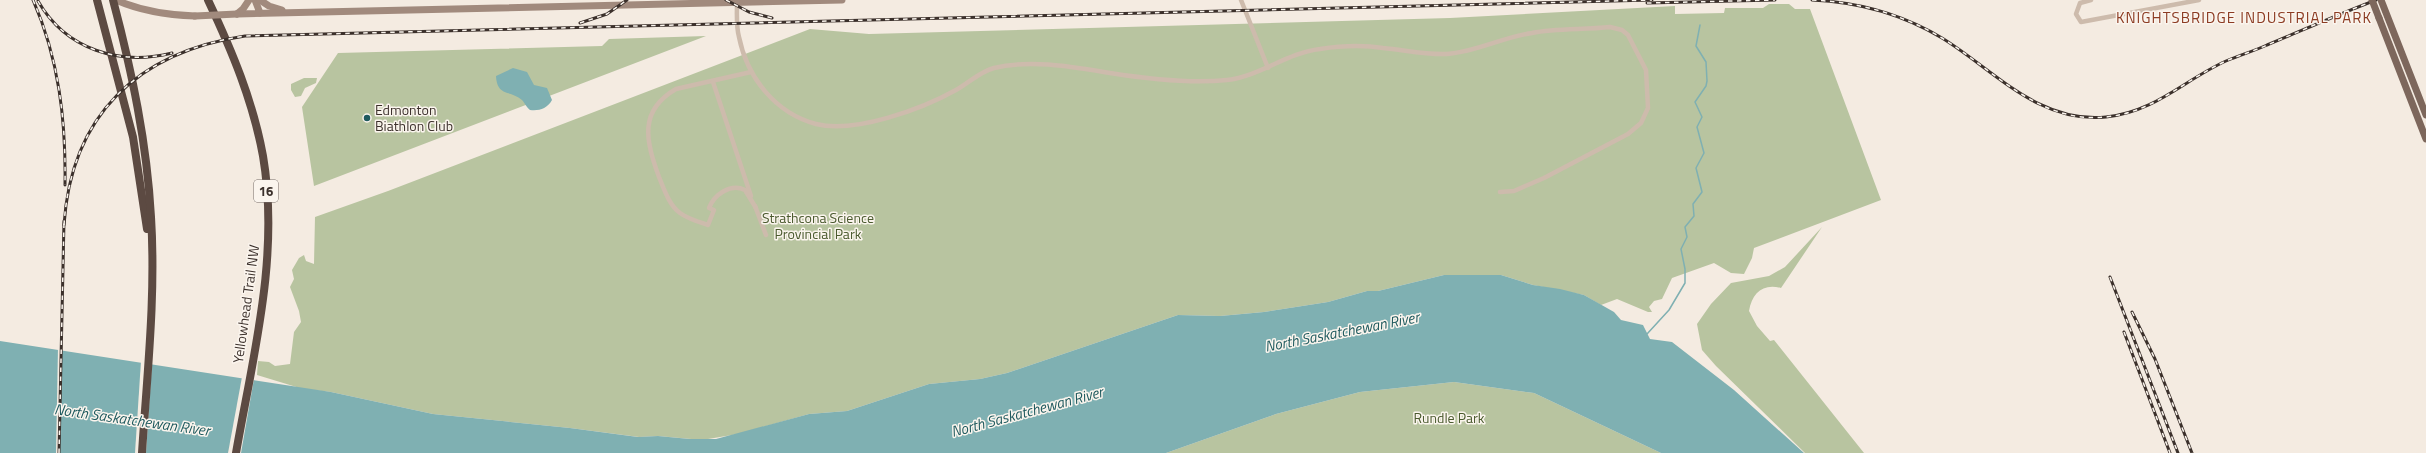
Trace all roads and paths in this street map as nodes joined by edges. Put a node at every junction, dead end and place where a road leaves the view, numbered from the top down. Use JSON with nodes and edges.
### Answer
{"nodes":[{"id":1,"x":97,"y":0,"type":"edge"},
{"id":2,"x":114,"y":0,"type":"edge"},
{"id":3,"x":249,"y":0,"type":"edge"},
{"id":4,"x":255,"y":0,"type":"edge"},
{"id":5,"x":260,"y":0,"type":"edge"},
{"id":6,"x":842,"y":0,"type":"edge"},
{"id":7,"x":1241,"y":0,"type":"edge"},
{"id":8,"x":2091,"y":0,"type":"edge"},
{"id":9,"x":2199,"y":0,"type":"edge"},
{"id":10,"x":2372,"y":0,"type":"edge"},
{"id":11,"x":2382,"y":0,"type":"edge"},
{"id":12,"x":209,"y":2,"type":"edge"},
{"id":13,"x":737,"y":3,"type":"junction"},
{"id":14,"x":288,"y":12,"type":"junction"},
{"id":15,"x":260,"y":13,"type":"junction"},
{"id":16,"x":237,"y":14,"type":"junction"},
{"id":17,"x":1268,"y":68,"type":"junction"},
{"id":18,"x":751,"y":72,"type":"junction"},
{"id":19,"x":713,"y":82,"type":"junction"},
{"id":20,"x":2426,"y":115,"type":"edge"},
{"id":21,"x":2426,"y":139,"type":"edge"},
{"id":22,"x":1500,"y":192,"type":"dead end"},
{"id":23,"x":756,"y":208,"type":"junction"},
{"id":24,"x":766,"y":235,"type":"dead end"},
{"id":25,"x":152,"y":260,"type":"junction"},
{"id":26,"x":142,"y":453,"type":"edge"},
{"id":27,"x":236,"y":453,"type":"edge"}],
"edges":[{"from":1,"to":25,"type":"highway"},
{"from":2,"to":16,"type":"main road","bridge":true},
{"from":2,"to":25,"type":"highway"},
{"from":3,"to":16,"type":"main road"},
{"from":4,"to":15,"type":"main road"},
{"from":5,"to":14,"type":"main road"},
{"from":6,"to":13,"type":"main road"},
{"from":7,"to":17,"type":"street"},
{"from":8,"to":9,"type":"street"},
{"from":10,"to":21,"type":"main road","bridge":true},
{"from":11,"to":20,"type":"main road"},
{"from":12,"to":27,"type":"highway","name":"Yellowhead Trail NW","number":"16"},
{"from":13,"to":14,"type":"main road"},
{"from":13,"to":18,"type":"street"},
{"from":14,"to":15,"type":"main road"},
{"from":15,"to":16,"type":"main road"},
{"from":17,"to":18,"type":"street"},
{"from":17,"to":22,"type":"street"},
{"from":18,"to":19,"type":"street"},
{"from":19,"to":23,"type":"street"},
{"from":19,"to":23,"type":"street"},
{"from":23,"to":24,"type":"street"},
{"from":25,"to":26,"type":"highway"}]}
